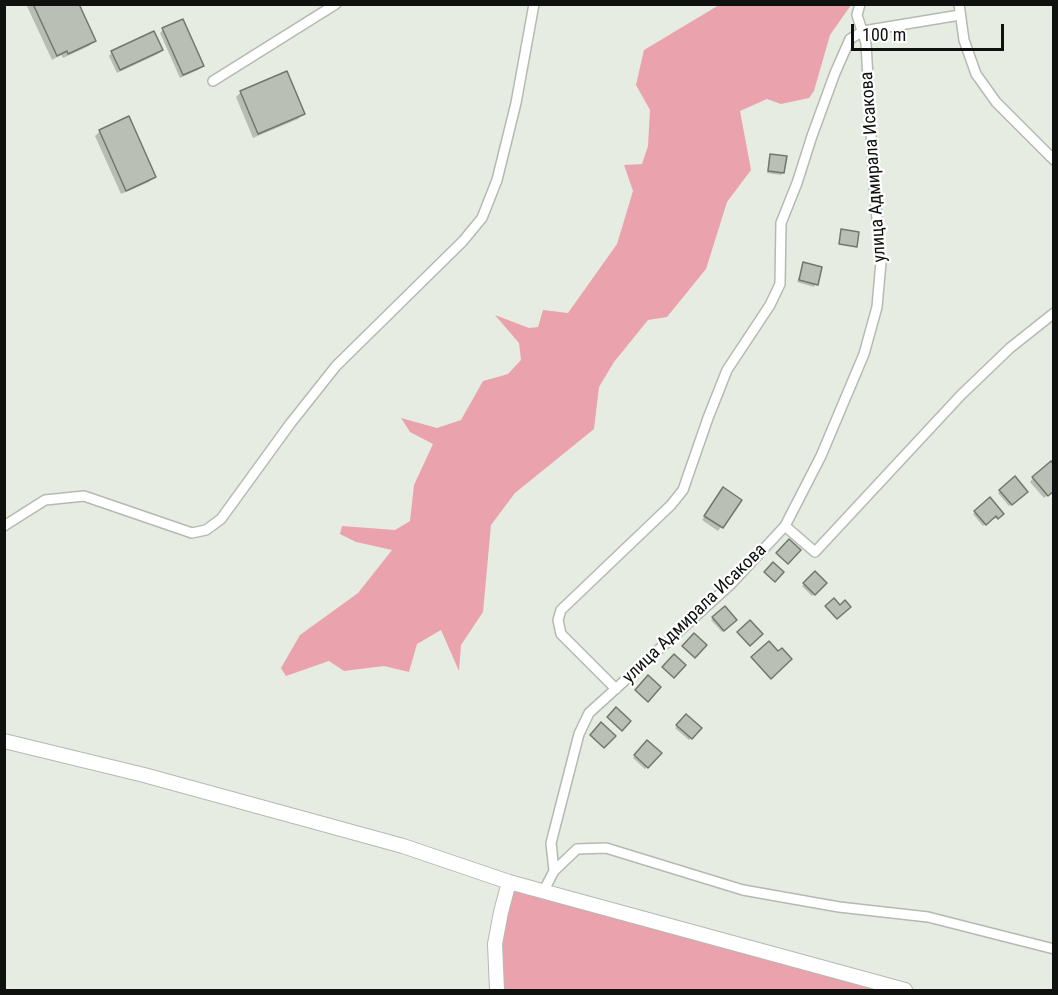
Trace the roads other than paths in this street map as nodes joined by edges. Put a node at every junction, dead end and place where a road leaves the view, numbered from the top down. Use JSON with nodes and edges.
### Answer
{"nodes":[{"id":1,"x":336,"y":4,"type":"edge"},
{"id":2,"x":534,"y":4,"type":"edge"},
{"id":3,"x":860,"y":4,"type":"edge"},
{"id":4,"x":959,"y":4,"type":"edge"},
{"id":5,"x":960,"y":15,"type":"junction"},
{"id":6,"x":862,"y":31,"type":"junction"},
{"id":7,"x":213,"y":81,"type":"dead end"},
{"id":8,"x":1053,"y":160,"type":"edge"},
{"id":9,"x":1053,"y":313,"type":"edge"},
{"id":10,"x":4,"y":526,"type":"edge"},
{"id":11,"x":785,"y":526,"type":"junction"},
{"id":12,"x":616,"y":689,"type":"junction"},
{"id":13,"x":4,"y":741,"type":"edge"},
{"id":14,"x":554,"y":871,"type":"junction"},
{"id":15,"x":509,"y":882,"type":"junction"},
{"id":16,"x":543,"y":892,"type":"junction"},
{"id":17,"x":1053,"y":948,"type":"edge"},
{"id":18,"x":497,"y":990,"type":"edge"},
{"id":19,"x":905,"y":990,"type":"edge"}],
"edges":[{"from":1,"to":7,"type":"street"},
{"from":2,"to":10,"type":"street"},
{"from":3,"to":6,"type":"street","name":"улица Адмирала Исакова"},
{"from":4,"to":5,"type":"street"},
{"from":5,"to":6,"type":"street"},
{"from":5,"to":8,"type":"street"},
{"from":6,"to":11,"type":"street","name":"улица Адмирала Исакова"},
{"from":6,"to":12,"type":"street"},
{"from":9,"to":11,"type":"street"},
{"from":11,"to":12,"type":"street","name":"улица Адмирала Исакова"},
{"from":12,"to":14,"type":"street","name":"улица Адмирала Исакова"},
{"from":13,"to":15,"type":"main road"},
{"from":14,"to":16,"type":"street"},
{"from":14,"to":17,"type":"street"},
{"from":15,"to":16,"type":"main road"},
{"from":15,"to":18,"type":"main road"},
{"from":16,"to":19,"type":"main road"}]}
